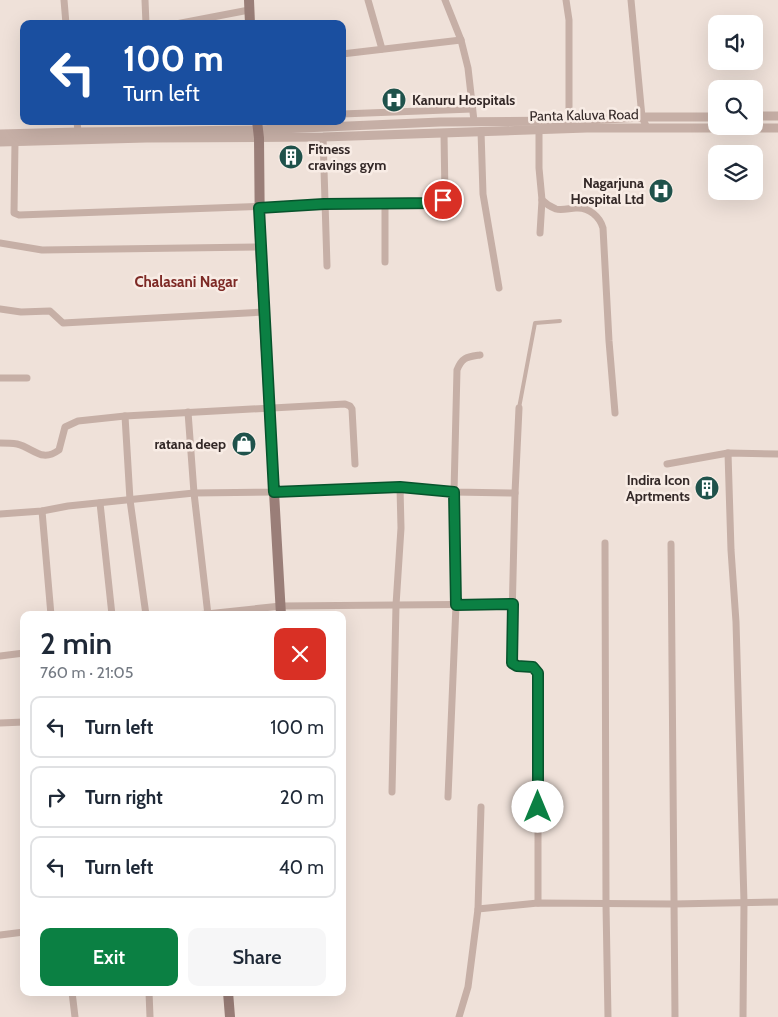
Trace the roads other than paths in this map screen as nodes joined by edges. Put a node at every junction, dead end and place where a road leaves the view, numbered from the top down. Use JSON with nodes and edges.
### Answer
{"nodes":[{"id":1,"x":64,"y":0,"type":"edge"},
{"id":2,"x":145,"y":0,"type":"edge"},
{"id":3,"x":368,"y":0,"type":"edge"},
{"id":4,"x":445,"y":0,"type":"edge"},
{"id":5,"x":566,"y":0,"type":"edge"},
{"id":6,"x":631,"y":0,"type":"edge"},
{"id":7,"x":249,"y":5,"type":"edge"},
{"id":8,"x":66,"y":20,"type":"edge"},
{"id":9,"x":146,"y":20,"type":"edge"},
{"id":10,"x":191,"y":20,"type":"edge"},
{"id":11,"x":250,"y":20,"type":"edge"},
{"id":12,"x":461,"y":40,"type":"junction"},
{"id":13,"x":382,"y":49,"type":"junction"},
{"id":14,"x":346,"y":54,"type":"edge"},
{"id":15,"x":472,"y":109,"type":"junction"},
{"id":16,"x":346,"y":114,"type":"edge"},
{"id":17,"x":763,"y":116,"type":"edge"},
{"id":18,"x":778,"y":116,"type":"edge"},
{"id":19,"x":642,"y":117,"type":"junction"},
{"id":20,"x":708,"y":117,"type":"edge"},
{"id":21,"x":474,"y":121,"type":"junction"},
{"id":22,"x":569,"y":121,"type":"junction"},
{"id":23,"x":77,"y":125,"type":"edge"},
{"id":24,"x":647,"y":128,"type":"junction"},
{"id":25,"x":778,"y":128,"type":"edge"},
{"id":26,"x":258,"y":130,"type":"edge"},
{"id":27,"x":539,"y":130,"type":"junction"},
{"id":28,"x":481,"y":131,"type":"junction"},
{"id":29,"x":78,"y":132,"type":"junction"},
{"id":30,"x":444,"y":133,"type":"junction"},
{"id":31,"x":0,"y":134,"type":"edge"},
{"id":32,"x":323,"y":137,"type":"junction"},
{"id":33,"x":0,"y":142,"type":"edge"},
{"id":34,"x":15,"y":142,"type":"junction"},
{"id":35,"x":542,"y":200,"type":"junction"},
{"id":36,"x":324,"y":204,"type":"junction"},
{"id":37,"x":385,"y":204,"type":"junction"},
{"id":38,"x":259,"y":208,"type":"junction"},
{"id":39,"x":540,"y":233,"type":"dead end"},
{"id":40,"x":0,"y":243,"type":"edge"},
{"id":41,"x":260,"y":247,"type":"junction"},
{"id":42,"x":385,"y":262,"type":"dead end"},
{"id":43,"x":327,"y":266,"type":"dead end"},
{"id":44,"x":499,"y":288,"type":"dead end"},
{"id":45,"x":0,"y":309,"type":"edge"},
{"id":46,"x":264,"y":312,"type":"junction"},
{"id":47,"x":560,"y":321,"type":"dead end"},
{"id":48,"x":480,"y":355,"type":"dead end"},
{"id":49,"x":0,"y":378,"type":"edge"},
{"id":50,"x":27,"y":378,"type":"dead end"},
{"id":51,"x":270,"y":407,"type":"junction"},
{"id":52,"x":519,"y":408,"type":"joint"},
{"id":53,"x":188,"y":412,"type":"junction"},
{"id":54,"x":615,"y":413,"type":"dead end"},
{"id":55,"x":126,"y":416,"type":"junction"},
{"id":56,"x":0,"y":443,"type":"edge"},
{"id":57,"x":728,"y":453,"type":"junction"},
{"id":58,"x":778,"y":454,"type":"edge"},
{"id":59,"x":354,"y":464,"type":"dead end"},
{"id":60,"x":667,"y":464,"type":"dead end"},
{"id":61,"x":400,"y":487,"type":"junction"},
{"id":62,"x":274,"y":492,"type":"junction"},
{"id":63,"x":454,"y":492,"type":"junction"},
{"id":64,"x":194,"y":493,"type":"junction"},
{"id":65,"x":515,"y":493,"type":"junction"},
{"id":66,"x":130,"y":500,"type":"junction"},
{"id":67,"x":100,"y":503,"type":"junction"},
{"id":68,"x":42,"y":511,"type":"junction"},
{"id":69,"x":0,"y":514,"type":"edge"},
{"id":70,"x":605,"y":543,"type":"dead end"},
{"id":71,"x":671,"y":544,"type":"dead end"},
{"id":72,"x":396,"y":604,"type":"junction"},
{"id":73,"x":513,"y":604,"type":"junction"},
{"id":74,"x":456,"y":605,"type":"junction"},
{"id":75,"x":282,"y":610,"type":"edge"},
{"id":76,"x":51,"y":611,"type":"edge"},
{"id":77,"x":112,"y":611,"type":"edge"},
{"id":78,"x":145,"y":611,"type":"edge"},
{"id":79,"x":208,"y":611,"type":"edge"},
{"id":80,"x":267,"y":611,"type":"edge"},
{"id":81,"x":20,"y":654,"type":"edge"},
{"id":82,"x":0,"y":656,"type":"edge"},
{"id":83,"x":20,"y":722,"type":"edge"},
{"id":84,"x":0,"y":723,"type":"edge"},
{"id":85,"x":392,"y":792,"type":"dead end"},
{"id":86,"x":448,"y":797,"type":"dead end"},
{"id":87,"x":481,"y":807,"type":"dead end"},
{"id":88,"x":744,"y":902,"type":"junction"},
{"id":89,"x":778,"y":902,"type":"edge"},
{"id":90,"x":538,"y":903,"type":"junction"},
{"id":91,"x":673,"y":904,"type":"junction"},
{"id":92,"x":606,"y":905,"type":"junction"},
{"id":93,"x":478,"y":909,"type":"junction"},
{"id":94,"x":20,"y":933,"type":"edge"},
{"id":95,"x":0,"y":936,"type":"edge"},
{"id":96,"x":72,"y":996,"type":"edge"},
{"id":97,"x":149,"y":996,"type":"edge"},
{"id":98,"x":228,"y":996,"type":"edge"},
{"id":99,"x":75,"y":1017,"type":"edge"},
{"id":100,"x":150,"y":1017,"type":"edge"},
{"id":101,"x":230,"y":1017,"type":"edge"},
{"id":102,"x":459,"y":1017,"type":"edge"},
{"id":103,"x":608,"y":1017,"type":"edge"},
{"id":104,"x":675,"y":1017,"type":"edge"},
{"id":105,"x":743,"y":1017,"type":"edge"}],
"edges":[{"from":1,"to":8,"type":"street"},
{"from":2,"to":9,"type":"street"},
{"from":3,"to":13,"type":"street"},
{"from":4,"to":12,"type":"street"},
{"from":5,"to":22,"type":"street"},
{"from":6,"to":19,"type":"street"},
{"from":7,"to":10,"type":"street"},
{"from":7,"to":11,"type":"main road"},
{"from":12,"to":13,"type":"street"},
{"from":12,"to":15,"type":"street"},
{"from":13,"to":14,"type":"street"},
{"from":15,"to":16,"type":"street"},
{"from":15,"to":21,"type":"street"},
{"from":17,"to":18,"type":"street"},
{"from":19,"to":20,"type":"street","name":"Panta Kaluva Road"},
{"from":19,"to":22,"type":"street","name":"Panta Kaluva Road"},
{"from":19,"to":24,"type":"street"},
{"from":21,"to":22,"type":"street","name":"Panta Kaluva Road"},
{"from":21,"to":26,"type":"street","name":"Panta Kaluva Road"},
{"from":23,"to":29,"type":"street"},
{"from":24,"to":25,"type":"street","name":"Panta Kaluva Road"},
{"from":24,"to":27,"type":"street","name":"Panta Kaluva Road"},
{"from":26,"to":29,"type":"street","name":"Panta Kaluva Road"},
{"from":26,"to":32,"type":"street","name":"Panta Kaluva Road"},
{"from":26,"to":34,"type":"street","name":"Panta Kaluva Road"},
{"from":26,"to":38,"type":"main road"},
{"from":27,"to":28,"type":"street","name":"Panta Kaluva Road"},
{"from":27,"to":35,"type":"street"},
{"from":28,"to":30,"type":"street","name":"Panta Kaluva Road"},
{"from":28,"to":44,"type":"street"},
{"from":29,"to":31,"type":"street","name":"Panta Kaluva Road"},
{"from":30,"to":32,"type":"street","name":"Panta Kaluva Road"},
{"from":30,"to":37,"type":"street"},
{"from":32,"to":36,"type":"street"},
{"from":33,"to":34,"type":"street","name":"Panta Kaluva Road"},
{"from":34,"to":38,"type":"street"},
{"from":35,"to":39,"type":"street"},
{"from":35,"to":54,"type":"street"},
{"from":36,"to":37,"type":"street"},
{"from":36,"to":38,"type":"street"},
{"from":36,"to":43,"type":"street"},
{"from":37,"to":42,"type":"street"},
{"from":38,"to":41,"type":"main road"},
{"from":40,"to":41,"type":"street"},
{"from":41,"to":46,"type":"main road"},
{"from":45,"to":46,"type":"street"},
{"from":46,"to":51,"type":"main road"},
{"from":47,"to":52,"type":"lane"},
{"from":48,"to":63,"type":"street"},
{"from":49,"to":50,"type":"street"},
{"from":51,"to":53,"type":"street"},
{"from":51,"to":59,"type":"street"},
{"from":51,"to":62,"type":"main road"},
{"from":52,"to":65,"type":"street"},
{"from":53,"to":55,"type":"street"},
{"from":53,"to":64,"type":"street"},
{"from":55,"to":56,"type":"street"},
{"from":55,"to":66,"type":"street"},
{"from":57,"to":58,"type":"street"},
{"from":57,"to":60,"type":"street"},
{"from":57,"to":88,"type":"street"},
{"from":61,"to":62,"type":"street"},
{"from":61,"to":63,"type":"street"},
{"from":61,"to":72,"type":"street"},
{"from":62,"to":64,"type":"street"},
{"from":62,"to":75,"type":"main road"},
{"from":63,"to":65,"type":"street"},
{"from":63,"to":74,"type":"street"},
{"from":64,"to":66,"type":"street"},
{"from":64,"to":79,"type":"street"},
{"from":65,"to":73,"type":"street"},
{"from":66,"to":67,"type":"street"},
{"from":66,"to":78,"type":"street"},
{"from":67,"to":68,"type":"street"},
{"from":67,"to":77,"type":"street"},
{"from":68,"to":69,"type":"street"},
{"from":68,"to":76,"type":"street"},
{"from":70,"to":92,"type":"street"},
{"from":71,"to":91,"type":"street"},
{"from":72,"to":74,"type":"street"},
{"from":72,"to":75,"type":"street"},
{"from":72,"to":85,"type":"street"},
{"from":73,"to":74,"type":"street"},
{"from":73,"to":90,"type":"street"},
{"from":74,"to":86,"type":"street"},
{"from":75,"to":80,"type":"street"},
{"from":81,"to":82,"type":"street"},
{"from":83,"to":84,"type":"street"},
{"from":87,"to":93,"type":"street"},
{"from":88,"to":89,"type":"street"},
{"from":88,"to":91,"type":"street"},
{"from":88,"to":105,"type":"street"},
{"from":90,"to":92,"type":"street"},
{"from":90,"to":93,"type":"street"},
{"from":91,"to":92,"type":"street"},
{"from":91,"to":104,"type":"street"},
{"from":92,"to":103,"type":"street"},
{"from":93,"to":102,"type":"street"},
{"from":94,"to":95,"type":"street"},
{"from":96,"to":99,"type":"street"},
{"from":97,"to":100,"type":"street"},
{"from":98,"to":101,"type":"main road"}]}
